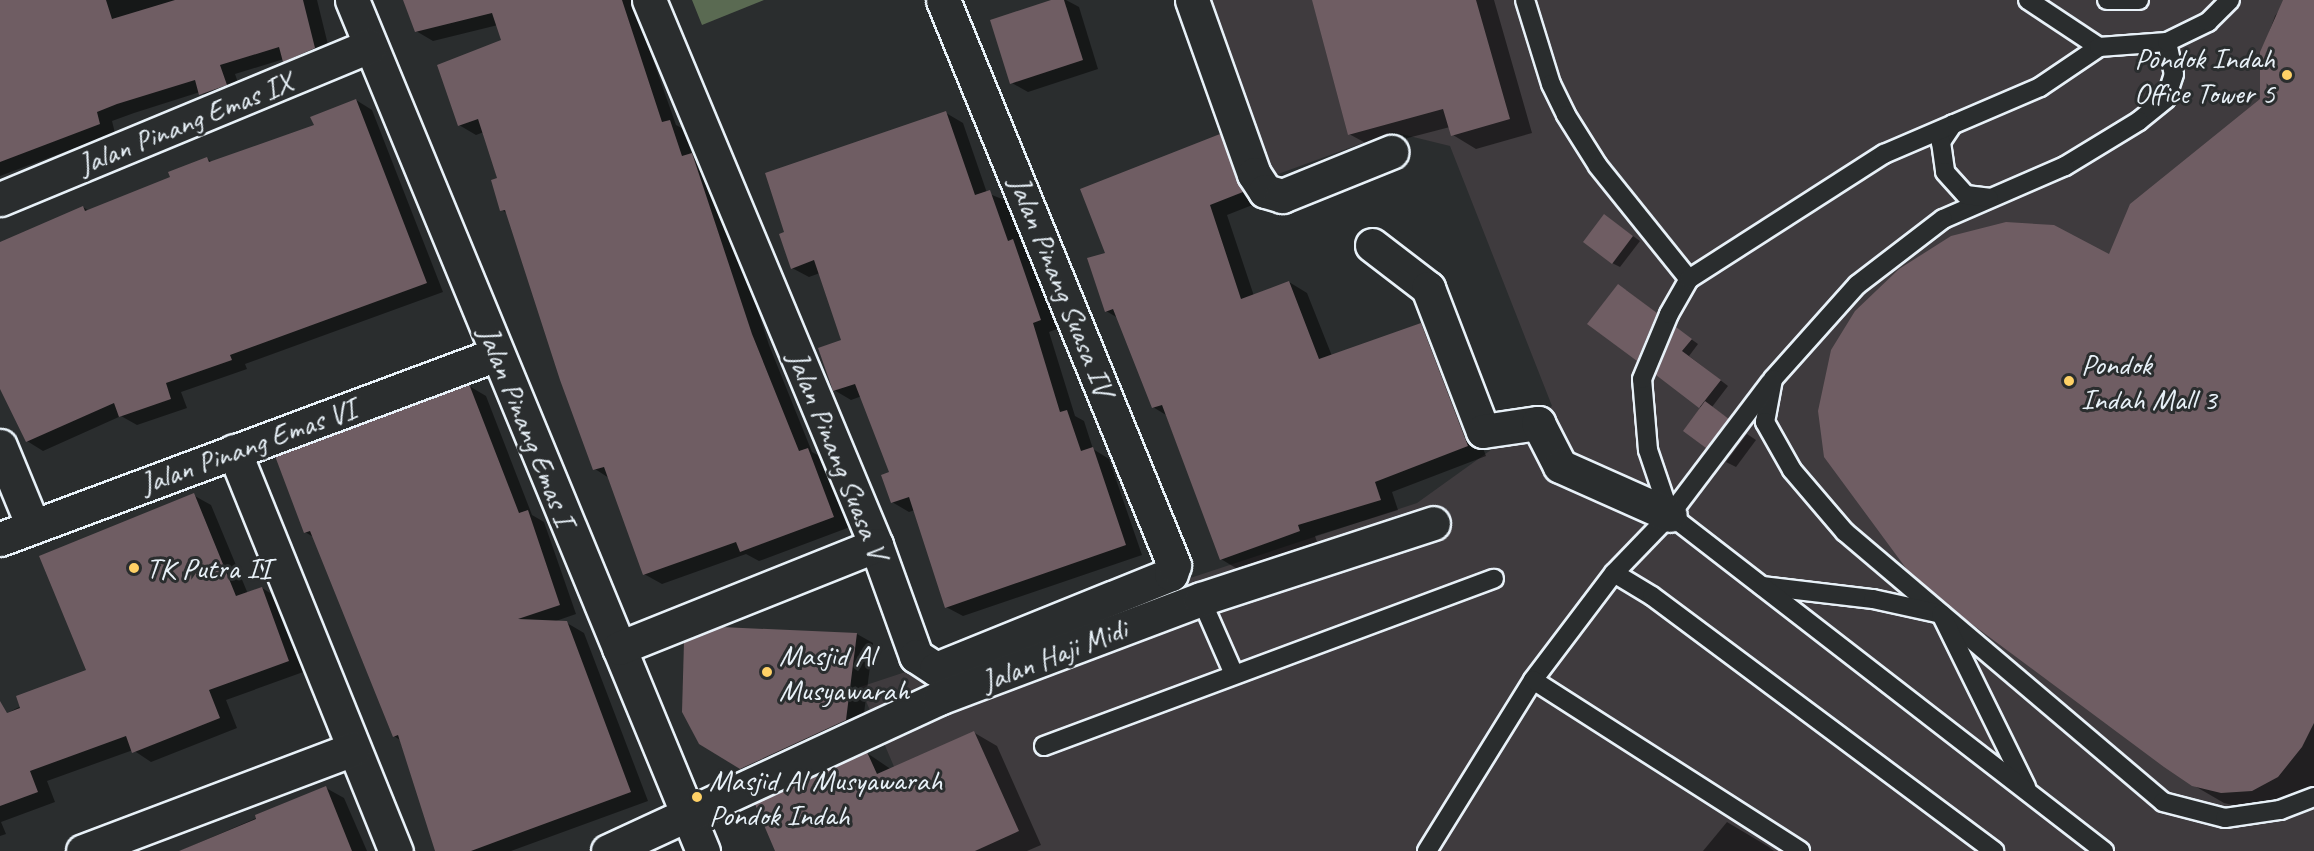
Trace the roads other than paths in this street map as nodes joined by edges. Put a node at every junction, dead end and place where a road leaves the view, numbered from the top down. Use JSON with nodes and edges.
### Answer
{"nodes":[{"id":1,"x":352,"y":0,"type":"edge"},
{"id":2,"x":649,"y":0,"type":"edge"},
{"id":3,"x":943,"y":0,"type":"edge"},
{"id":4,"x":1192,"y":0,"type":"edge"},
{"id":5,"x":1525,"y":0,"type":"edge"},
{"id":6,"x":2028,"y":0,"type":"edge"},
{"id":7,"x":2107,"y":0,"type":"edge"},
{"id":8,"x":2139,"y":0,"type":"edge"},
{"id":9,"x":2230,"y":0,"type":"edge"},
{"id":10,"x":2167,"y":42,"type":"junction"},
{"id":11,"x":370,"y":46,"type":"junction"},
{"id":12,"x":2099,"y":47,"type":"junction"},
{"id":13,"x":1953,"y":124,"type":"junction"},
{"id":14,"x":1391,"y":152,"type":"dead end"},
{"id":15,"x":1990,"y":198,"type":"junction"},
{"id":16,"x":0,"y":199,"type":"edge"},
{"id":17,"x":1372,"y":245,"type":"dead end"},
{"id":18,"x":1689,"y":279,"type":"junction"},
{"id":19,"x":497,"y":354,"type":"junction"},
{"id":20,"x":1773,"y":379,"type":"junction"},
{"id":21,"x":0,"y":446,"type":"edge"},
{"id":22,"x":234,"y":451,"type":"junction"},
{"id":23,"x":1670,"y":515,"type":"junction"},
{"id":24,"x":1433,"y":523,"type":"dead end"},
{"id":25,"x":33,"y":526,"type":"junction"},
{"id":26,"x":0,"y":539,"type":"edge"},
{"id":27,"x":876,"y":545,"type":"junction"},
{"id":28,"x":1614,"y":573,"type":"junction"},
{"id":29,"x":1171,"y":574,"type":"joint"},
{"id":30,"x":1494,"y":579,"type":"dead end"},
{"id":31,"x":1761,"y":586,"type":"junction"},
{"id":32,"x":1201,"y":599,"type":"junction"},
{"id":33,"x":1941,"y":614,"type":"junction"},
{"id":34,"x":619,"y":648,"type":"junction"},
{"id":35,"x":1234,"y":674,"type":"junction"},
{"id":36,"x":1533,"y":680,"type":"junction"},
{"id":37,"x":1044,"y":746,"type":"dead end"},
{"id":38,"x":353,"y":749,"type":"junction"},
{"id":39,"x":2028,"y":792,"type":"junction"},
{"id":40,"x":2314,"y":797,"type":"edge"},
{"id":41,"x":687,"y":814,"type":"junction"},
{"id":42,"x":143,"y":840,"type":"edge"},
{"id":43,"x":83,"y":851,"type":"edge"},
{"id":44,"x":396,"y":851,"type":"edge"},
{"id":45,"x":608,"y":851,"type":"edge"},
{"id":46,"x":703,"y":851,"type":"edge"},
{"id":47,"x":1427,"y":851,"type":"edge"},
{"id":48,"x":1800,"y":851,"type":"edge"},
{"id":49,"x":1994,"y":851,"type":"edge"},
{"id":50,"x":2104,"y":851,"type":"edge"}],
"edges":[{"from":1,"to":11,"type":"street","name":"Jalan Pinang Emas I"},
{"from":2,"to":27,"type":"street","name":"Jalan Pinang Suasa V"},
{"from":3,"to":29,"type":"street","name":"Jalan Pinang Suasa IV"},
{"from":4,"to":14,"type":"street"},
{"from":5,"to":18,"type":"lane"},
{"from":6,"to":12,"type":"lane"},
{"from":7,"to":8,"type":"lane"},
{"from":9,"to":10,"type":"lane"},
{"from":10,"to":12,"type":"lane"},
{"from":10,"to":15,"type":"lane"},
{"from":11,"to":16,"type":"street","name":"Jalan Pinang Emas IX"},
{"from":11,"to":19,"type":"street","name":"Jalan Pinang Emas I"},
{"from":12,"to":13,"type":"lane"},
{"from":13,"to":15,"type":"lane"},
{"from":13,"to":18,"type":"lane"},
{"from":15,"to":20,"type":"lane"},
{"from":17,"to":23,"type":"street"},
{"from":18,"to":23,"type":"lane"},
{"from":19,"to":22,"type":"street","name":"Jalan Pinang Emas VI"},
{"from":19,"to":34,"type":"street","name":"Jalan Pinang Emas I"},
{"from":20,"to":23,"type":"lane"},
{"from":20,"to":33,"type":"lane"},
{"from":21,"to":25,"type":"street"},
{"from":22,"to":25,"type":"street","name":"Jalan Pinang Emas VI"},
{"from":22,"to":38,"type":"street"},
{"from":23,"to":28,"type":"lane"},
{"from":23,"to":31,"type":"lane"},
{"from":24,"to":32,"type":"street","name":"Jalan Haji Midi"},
{"from":25,"to":26,"type":"street","name":"Jalan Pinang Emas VI"},
{"from":27,"to":29,"type":"street","name":"Jalan Pinang Suasa V"},
{"from":27,"to":34,"type":"street"},
{"from":28,"to":36,"type":"lane"},
{"from":28,"to":49,"type":"lane"},
{"from":30,"to":35,"type":"lane"},
{"from":31,"to":33,"type":"lane"},
{"from":31,"to":39,"type":"lane"},
{"from":32,"to":35,"type":"lane"},
{"from":32,"to":41,"type":"street","name":"Jalan Haji Midi"},
{"from":33,"to":39,"type":"lane"},
{"from":33,"to":40,"type":"lane"},
{"from":34,"to":41,"type":"street","name":"Jalan Pinang Emas I"},
{"from":35,"to":37,"type":"lane"},
{"from":36,"to":47,"type":"lane"},
{"from":36,"to":48,"type":"lane"},
{"from":38,"to":42,"type":"street"},
{"from":38,"to":44,"type":"street"},
{"from":39,"to":50,"type":"lane"},
{"from":41,"to":45,"type":"street","name":"Jalan Haji Midi"},
{"from":41,"to":46,"type":"street","name":"Jalan Pinang Emas I"},
{"from":42,"to":43,"type":"street"}]}
